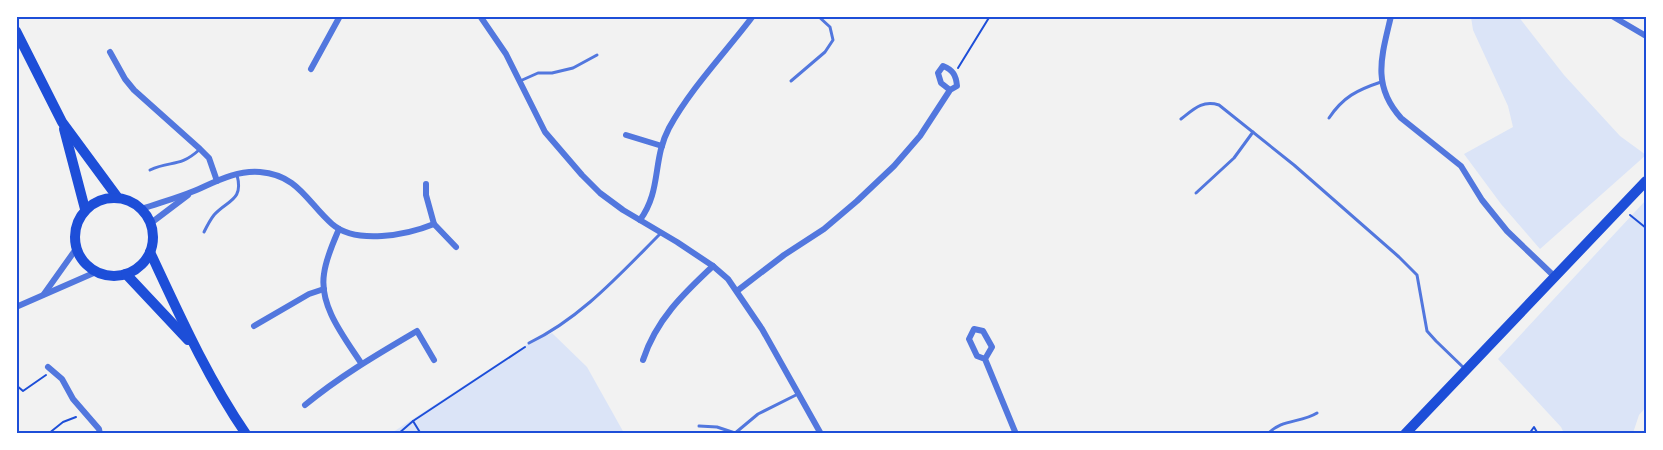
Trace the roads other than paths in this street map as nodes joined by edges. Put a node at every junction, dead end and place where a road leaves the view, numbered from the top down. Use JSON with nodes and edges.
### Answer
{"nodes":[{"id":1,"x":340,"y":16,"type":"edge"},
{"id":2,"x":480,"y":16,"type":"edge"},
{"id":3,"x":753,"y":16,"type":"edge"},
{"id":4,"x":818,"y":16,"type":"edge"},
{"id":5,"x":1391,"y":16,"type":"edge"},
{"id":6,"x":1612,"y":16,"type":"edge"},
{"id":7,"x":16,"y":31,"type":"edge"},
{"id":8,"x":1647,"y":36,"type":"edge"},
{"id":9,"x":110,"y":52,"type":"dead end"},
{"id":10,"x":597,"y":55,"type":"dead end"},
{"id":11,"x":311,"y":69,"type":"dead end"},
{"id":12,"x":520,"y":81,"type":"junction"},
{"id":13,"x":791,"y":81,"type":"dead end"},
{"id":14,"x":1381,"y":82,"type":"junction"},
{"id":15,"x":950,"y":90,"type":"junction"},
{"id":16,"x":1329,"y":118,"type":"dead end"},
{"id":17,"x":1181,"y":119,"type":"dead end"},
{"id":18,"x":62,"y":122,"type":"junction"},
{"id":19,"x":1253,"y":132,"type":"junction"},
{"id":20,"x":626,"y":135,"type":"dead end"},
{"id":21,"x":662,"y":146,"type":"junction"},
{"id":22,"x":200,"y":149,"type":"junction"},
{"id":23,"x":150,"y":170,"type":"dead end"},
{"id":24,"x":237,"y":174,"type":"junction"},
{"id":25,"x":217,"y":181,"type":"junction"},
{"id":26,"x":1647,"y":181,"type":"edge"},
{"id":27,"x":426,"y":184,"type":"dead end"},
{"id":28,"x":193,"y":191,"type":"junction"},
{"id":29,"x":1196,"y":193,"type":"dead end"},
{"id":30,"x":118,"y":198,"type":"junction"},
{"id":31,"x":85,"y":209,"type":"junction"},
{"id":32,"x":142,"y":209,"type":"junction"},
{"id":33,"x":640,"y":220,"type":"junction"},
{"id":34,"x":151,"y":223,"type":"junction"},
{"id":35,"x":434,"y":224,"type":"junction"},
{"id":36,"x":339,"y":229,"type":"junction"},
{"id":37,"x":204,"y":232,"type":"dead end"},
{"id":38,"x":661,"y":233,"type":"junction"},
{"id":39,"x":456,"y":247,"type":"dead end"},
{"id":40,"x":76,"y":249,"type":"junction"},
{"id":41,"x":150,"y":252,"type":"junction"},
{"id":42,"x":713,"y":266,"type":"junction"},
{"id":43,"x":96,"y":272,"type":"junction"},
{"id":44,"x":126,"y":274,"type":"junction"},
{"id":45,"x":1555,"y":278,"type":"junction"},
{"id":46,"x":324,"y":289,"type":"junction"},
{"id":47,"x":737,"y":291,"type":"junction"},
{"id":48,"x":44,"y":294,"type":"junction"},
{"id":49,"x":16,"y":308,"type":"edge"},
{"id":50,"x":254,"y":326,"type":"dead end"},
{"id":51,"x":530,"y":344,"type":"road end"},
{"id":52,"x":196,"y":349,"type":"junction"},
{"id":53,"x":985,"y":359,"type":"junction"},
{"id":54,"x":434,"y":360,"type":"dead end"},
{"id":55,"x":643,"y":360,"type":"dead end"},
{"id":56,"x":361,"y":363,"type":"junction"},
{"id":57,"x":50,"y":368,"type":"road end"},
{"id":58,"x":1466,"y":370,"type":"junction"},
{"id":59,"x":799,"y":393,"type":"junction"},
{"id":60,"x":305,"y":405,"type":"dead end"},
{"id":61,"x":1317,"y":412,"type":"dead end"},
{"id":62,"x":699,"y":426,"type":"dead end"},
{"id":63,"x":734,"y":433,"type":"edge"},
{"id":64,"x":100,"y":434,"type":"edge"},
{"id":65,"x":246,"y":434,"type":"edge"},
{"id":66,"x":821,"y":434,"type":"edge"},
{"id":67,"x":1016,"y":434,"type":"edge"},
{"id":68,"x":1268,"y":434,"type":"edge"},
{"id":69,"x":1405,"y":434,"type":"edge"}],
"edges":[{"from":1,"to":11,"type":"street"},
{"from":2,"to":12,"type":"street"},
{"from":3,"to":21,"type":"street"},
{"from":4,"to":13,"type":"lane"},
{"from":5,"to":14,"type":"street"},
{"from":6,"to":8,"type":"street"},
{"from":7,"to":18,"type":"main road"},
{"from":9,"to":22,"type":"street"},
{"from":10,"to":12,"type":"lane"},
{"from":12,"to":33,"type":"street"},
{"from":14,"to":16,"type":"lane"},
{"from":14,"to":45,"type":"street"},
{"from":15,"to":15,"type":"street"},
{"from":15,"to":47,"type":"street"},
{"from":17,"to":19,"type":"lane"},
{"from":18,"to":30,"type":"main road"},
{"from":18,"to":31,"type":"main road"},
{"from":19,"to":29,"type":"lane"},
{"from":19,"to":58,"type":"lane"},
{"from":20,"to":21,"type":"street"},
{"from":21,"to":33,"type":"street"},
{"from":22,"to":23,"type":"lane"},
{"from":22,"to":25,"type":"street"},
{"from":24,"to":25,"type":"street"},
{"from":24,"to":36,"type":"street"},
{"from":24,"to":37,"type":"lane"},
{"from":25,"to":28,"type":"street"},
{"from":26,"to":45,"type":"main road"},
{"from":27,"to":35,"type":"street"},
{"from":28,"to":32,"type":"street"},
{"from":28,"to":34,"type":"street"},
{"from":30,"to":31,"type":"main road"},
{"from":30,"to":32,"type":"main road"},
{"from":31,"to":40,"type":"main road"},
{"from":32,"to":34,"type":"main road"},
{"from":33,"to":38,"type":"street"},
{"from":34,"to":41,"type":"main road"},
{"from":35,"to":36,"type":"street"},
{"from":35,"to":39,"type":"street"},
{"from":36,"to":46,"type":"street"},
{"from":38,"to":42,"type":"street"},
{"from":38,"to":51,"type":"lane"},
{"from":40,"to":43,"type":"main road"},
{"from":40,"to":48,"type":"street"},
{"from":41,"to":44,"type":"main road"},
{"from":41,"to":52,"type":"main road"},
{"from":42,"to":47,"type":"street"},
{"from":42,"to":55,"type":"street"},
{"from":43,"to":44,"type":"main road"},
{"from":43,"to":48,"type":"street"},
{"from":44,"to":52,"type":"main road"},
{"from":45,"to":58,"type":"main road"},
{"from":46,"to":50,"type":"street"},
{"from":46,"to":56,"type":"street"},
{"from":47,"to":59,"type":"street"},
{"from":48,"to":49,"type":"street"},
{"from":52,"to":65,"type":"main road"},
{"from":53,"to":53,"type":"street"},
{"from":53,"to":67,"type":"street"},
{"from":54,"to":56,"type":"street"},
{"from":56,"to":60,"type":"street"},
{"from":57,"to":64,"type":"street"},
{"from":58,"to":69,"type":"main road"},
{"from":59,"to":63,"type":"lane"},
{"from":59,"to":66,"type":"street"},
{"from":61,"to":68,"type":"lane"},
{"from":62,"to":63,"type":"lane"}]}
